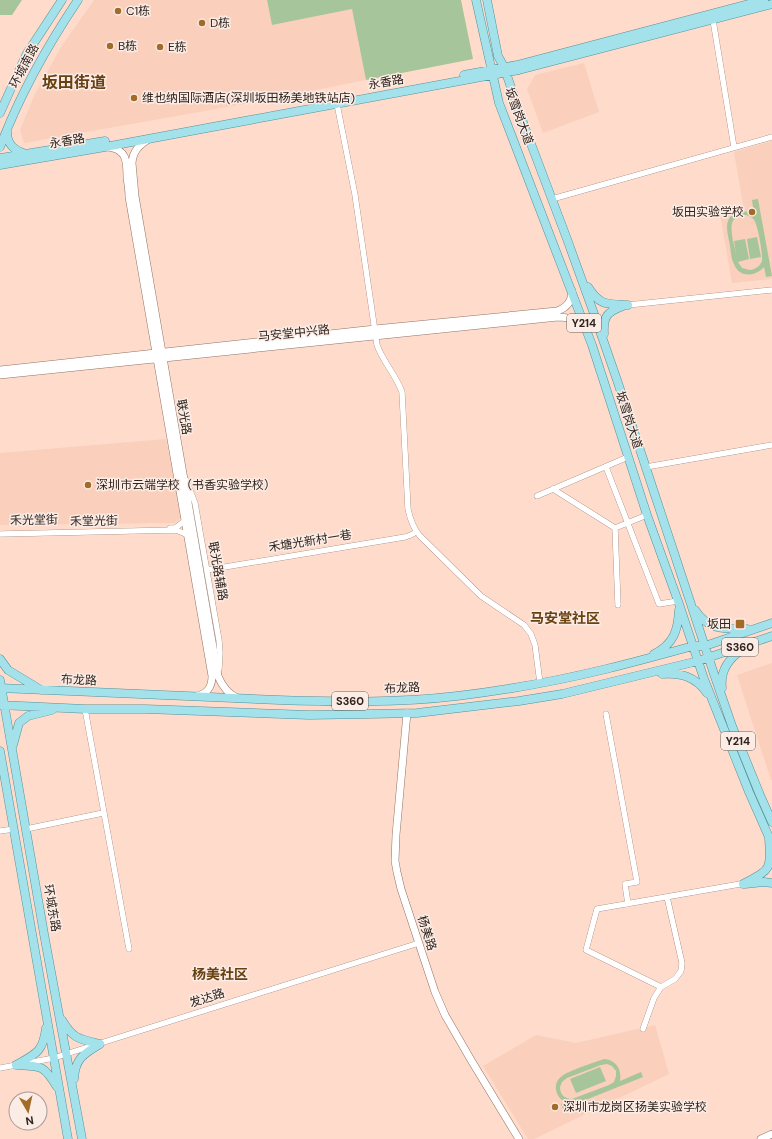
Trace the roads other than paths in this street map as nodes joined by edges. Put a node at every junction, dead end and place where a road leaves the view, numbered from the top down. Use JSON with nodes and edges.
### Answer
{"nodes":[{"id":1,"x":62,"y":0,"type":"edge"},
{"id":2,"x":78,"y":0,"type":"edge"},
{"id":3,"x":476,"y":0,"type":"edge"},
{"id":4,"x":487,"y":0,"type":"edge"},
{"id":5,"x":764,"y":0,"type":"edge"},
{"id":6,"x":772,"y":4,"type":"edge"},
{"id":7,"x":713,"y":20,"type":"junction"},
{"id":8,"x":505,"y":70,"type":"junction"},
{"id":9,"x":492,"y":72,"type":"junction"},
{"id":10,"x":337,"y":104,"type":"junction"},
{"id":11,"x":0,"y":113,"type":"edge"},
{"id":12,"x":8,"y":129,"type":"junction"},
{"id":13,"x":772,"y":136,"type":"edge"},
{"id":14,"x":149,"y":139,"type":"junction"},
{"id":15,"x":0,"y":147,"type":"edge"},
{"id":16,"x":105,"y":147,"type":"junction"},
{"id":17,"x":734,"y":147,"type":"junction"},
{"id":18,"x":27,"y":154,"type":"junction"},
{"id":19,"x":0,"y":158,"type":"edge"},
{"id":20,"x":0,"y":165,"type":"edge"},
{"id":21,"x":552,"y":199,"type":"junction"},
{"id":22,"x":582,"y":278,"type":"junction"},
{"id":23,"x":571,"y":289,"type":"junction"},
{"id":24,"x":772,"y":290,"type":"edge"},
{"id":25,"x":628,"y":305,"type":"junction"},
{"id":26,"x":586,"y":329,"type":"junction"},
{"id":27,"x":375,"y":332,"type":"junction"},
{"id":28,"x":604,"y":341,"type":"junction"},
{"id":29,"x":160,"y":355,"type":"junction"},
{"id":30,"x":0,"y":370,"type":"edge"},
{"id":31,"x":0,"y":375,"type":"edge"},
{"id":32,"x":772,"y":445,"type":"edge"},
{"id":33,"x":628,"y":457,"type":"junction"},
{"id":34,"x":606,"y":467,"type":"junction"},
{"id":35,"x":646,"y":467,"type":"junction"},
{"id":36,"x":183,"y":472,"type":"junction"},
{"id":37,"x":554,"y":489,"type":"junction"},
{"id":38,"x":537,"y":496,"type":"dead end"},
{"id":39,"x":647,"y":515,"type":"junction"},
{"id":40,"x":186,"y":520,"type":"junction"},
{"id":41,"x":628,"y":523,"type":"junction"},
{"id":42,"x":615,"y":528,"type":"junction"},
{"id":43,"x":416,"y":532,"type":"junction"},
{"id":44,"x":0,"y":533,"type":"edge"},
{"id":45,"x":188,"y":535,"type":"junction"},
{"id":46,"x":207,"y":570,"type":"junction"},
{"id":47,"x":678,"y":603,"type":"junction"},
{"id":48,"x":690,"y":603,"type":"junction"},
{"id":49,"x":618,"y":605,"type":"dead end"},
{"id":50,"x":772,"y":623,"type":"edge"},
{"id":51,"x":755,"y":628,"type":"junction"},
{"id":52,"x":771,"y":637,"type":"edge"},
{"id":53,"x":750,"y":644,"type":"junction"},
{"id":54,"x":693,"y":646,"type":"junction"},
{"id":55,"x":705,"y":646,"type":"junction"},
{"id":56,"x":709,"y":658,"type":"junction"},
{"id":57,"x":0,"y":659,"type":"edge"},
{"id":58,"x":642,"y":660,"type":"junction"},
{"id":59,"x":698,"y":661,"type":"junction"},
{"id":60,"x":647,"y":674,"type":"junction"},
{"id":61,"x":218,"y":676,"type":"junction"},
{"id":62,"x":540,"y":683,"type":"junction"},
{"id":63,"x":0,"y":686,"type":"edge"},
{"id":64,"x":42,"y":690,"type":"junction"},
{"id":65,"x":194,"y":697,"type":"junction"},
{"id":66,"x":711,"y":698,"type":"junction"},
{"id":67,"x":237,"y":699,"type":"junction"},
{"id":68,"x":2,"y":705,"type":"edge"},
{"id":69,"x":725,"y":705,"type":"junction"},
{"id":70,"x":60,"y":708,"type":"junction"},
{"id":71,"x":85,"y":709,"type":"junction"},
{"id":72,"x":407,"y":713,"type":"junction"},
{"id":73,"x":606,"y":714,"type":"dead end"},
{"id":74,"x":12,"y":747,"type":"junction"},
{"id":75,"x":0,"y":751,"type":"edge"},
{"id":76,"x":103,"y":813,"type":"junction"},
{"id":77,"x":772,"y":822,"type":"edge"},
{"id":78,"x":14,"y":829,"type":"junction"},
{"id":79,"x":26,"y":829,"type":"junction"},
{"id":80,"x":0,"y":831,"type":"edge"},
{"id":81,"x":771,"y":841,"type":"edge"},
{"id":82,"x":772,"y":879,"type":"edge"},
{"id":83,"x":772,"y":883,"type":"edge"},
{"id":84,"x":743,"y":884,"type":"junction"},
{"id":85,"x":667,"y":897,"type":"junction"},
{"id":86,"x":628,"y":904,"type":"junction"},
{"id":87,"x":419,"y":943,"type":"junction"},
{"id":88,"x":129,"y":950,"type":"dead end"},
{"id":89,"x":661,"y":987,"type":"junction"},
{"id":90,"x":59,"y":1015,"type":"junction"},
{"id":91,"x":47,"y":1019,"type":"junction"},
{"id":92,"x":643,"y":1030,"type":"dead end"},
{"id":93,"x":100,"y":1044,"type":"junction"},
{"id":94,"x":66,"y":1054,"type":"junction"},
{"id":95,"x":54,"y":1058,"type":"junction"},
{"id":96,"x":16,"y":1065,"type":"junction"},
{"id":97,"x":0,"y":1068,"type":"edge"},
{"id":98,"x":73,"y":1090,"type":"junction"},
{"id":99,"x":60,"y":1094,"type":"junction"},
{"id":100,"x":772,"y":1134,"type":"edge"},
{"id":101,"x":68,"y":1139,"type":"edge"},
{"id":102,"x":82,"y":1139,"type":"edge"},
{"id":103,"x":518,"y":1139,"type":"edge"},
{"id":104,"x":761,"y":1139,"type":"edge"}],
"edges":[{"from":1,"to":11,"type":"main road","name":"环城南路"},
{"from":2,"to":12,"type":"main road","name":"环城南路"},
{"from":3,"to":9,"type":"main road","name":"坂雪岗大道","number":"Y214"},
{"from":4,"to":8,"type":"main road","name":"坂雪岗大道","number":"Y214"},
{"from":5,"to":8,"type":"main road","name":"永香路"},
{"from":6,"to":7,"type":"main road","name":"永香路"},
{"from":7,"to":8,"type":"main road","name":"永香路"},
{"from":7,"to":17,"type":"street"},
{"from":8,"to":9,"type":"main road","name":"永香路"},
{"from":8,"to":21,"type":"main road","name":"坂雪岗大道","number":"Y214"},
{"from":9,"to":10,"type":"main road","name":"永香路"},
{"from":9,"to":18,"type":"main road","name":"永香路"},
{"from":9,"to":23,"type":"main road","name":"坂雪岗大道","number":"Y214"},
{"from":10,"to":14,"type":"main road","name":"永香路"},
{"from":10,"to":27,"type":"street"},
{"from":12,"to":15,"type":"main road","name":"环城南路"},
{"from":12,"to":18,"type":"main road"},
{"from":13,"to":17,"type":"street"},
{"from":14,"to":16,"type":"main road","name":"永香路"},
{"from":14,"to":29,"type":"street","name":"联光路"},
{"from":16,"to":20,"type":"main road","name":"永香路"},
{"from":16,"to":29,"type":"street","name":"联光路"},
{"from":17,"to":21,"type":"street"},
{"from":18,"to":19,"type":"main road","name":"永香路"},
{"from":21,"to":22,"type":"main road","name":"坂雪岗大道","number":"Y214"},
{"from":22,"to":25,"type":"main road"},
{"from":22,"to":28,"type":"main road","name":"坂雪岗大道","number":"Y214"},
{"from":23,"to":26,"type":"main road","name":"坂雪岗大道","number":"Y214"},
{"from":23,"to":27,"type":"street","name":"马安堂中兴路"},
{"from":24,"to":25,"type":"street"},
{"from":25,"to":28,"type":"main road"},
{"from":26,"to":27,"type":"street","name":"马安堂中兴路"},
{"from":26,"to":33,"type":"main road","name":"坂雪岗大道","number":"Y214"},
{"from":27,"to":29,"type":"street","name":"马安堂中兴路"},
{"from":27,"to":43,"type":"street"},
{"from":28,"to":35,"type":"main road","name":"坂雪岗大道","number":"Y214"},
{"from":29,"to":30,"type":"street","name":"马安堂中兴路"},
{"from":29,"to":31,"type":"street","name":"马安堂中兴路"},
{"from":29,"to":36,"type":"street","name":"联光路"},
{"from":29,"to":40,"type":"street","name":"联光路"},
{"from":32,"to":35,"type":"street"},
{"from":33,"to":34,"type":"street"},
{"from":33,"to":39,"type":"main road","name":"坂雪岗大道","number":"Y214"},
{"from":34,"to":37,"type":"street"},
{"from":34,"to":41,"type":"street"},
{"from":35,"to":48,"type":"main road","name":"坂雪岗大道","number":"Y214"},
{"from":36,"to":46,"type":"street","name":"联光路辅路"},
{"from":36,"to":61,"type":"street","name":"联光路"},
{"from":37,"to":38,"type":"street"},
{"from":37,"to":42,"type":"street"},
{"from":39,"to":41,"type":"street"},
{"from":39,"to":47,"type":"main road","name":"坂雪岗大道","number":"Y214"},
{"from":40,"to":44,"type":"street","name":"禾光堂街"},
{"from":40,"to":45,"type":"street","name":"联光路"},
{"from":41,"to":42,"type":"street"},
{"from":41,"to":47,"type":"street"},
{"from":42,"to":49,"type":"street"},
{"from":43,"to":46,"type":"street","name":"禾塘光新村一巷"},
{"from":43,"to":62,"type":"street"},
{"from":44,"to":45,"type":"street","name":"禾堂光街"},
{"from":45,"to":65,"type":"street","name":"联光路"},
{"from":46,"to":61,"type":"street","name":"联光路辅路"},
{"from":47,"to":54,"type":"main road","name":"坂雪岗大道","number":"Y214"},
{"from":47,"to":58,"type":"main road"},
{"from":48,"to":51,"type":"main road"},
{"from":48,"to":55,"type":"main road","name":"坂雪岗大道","number":"Y214"},
{"from":50,"to":51,"type":"main road","name":"布龙路","number":"S360"},
{"from":51,"to":55,"type":"main road","name":"布龙路","number":"S360"},
{"from":52,"to":53,"type":"main road","name":"布龙路","number":"S360"},
{"from":53,"to":56,"type":"main road","name":"布龙路","number":"S360"},
{"from":53,"to":69,"type":"main road"},
{"from":54,"to":55,"type":"main road","name":"布龙路","number":"S360"},
{"from":54,"to":58,"type":"main road","name":"布龙路","number":"S360"},
{"from":54,"to":59,"type":"main road","name":"坂雪岗大道","number":"Y214"},
{"from":55,"to":56,"type":"main road","name":"坂雪岗大道","number":"Y214"},
{"from":56,"to":59,"type":"main road","name":"布龙路","number":"S360"},
{"from":56,"to":69,"type":"main road","name":"坂雪岗大道","number":"Y214"},
{"from":57,"to":64,"type":"main road"},
{"from":58,"to":62,"type":"main road","name":"布龙路","number":"S360"},
{"from":59,"to":60,"type":"main road","name":"布龙路","number":"S360"},
{"from":59,"to":66,"type":"main road","name":"坂雪岗大道","number":"Y214"},
{"from":60,"to":66,"type":"main road"},
{"from":60,"to":72,"type":"main road","name":"布龙路","number":"S360"},
{"from":61,"to":67,"type":"street","name":"联光路"},
{"from":62,"to":67,"type":"main road","name":"布龙路","number":"S360"},
{"from":63,"to":64,"type":"main road","name":"布龙路","number":"S360"},
{"from":63,"to":68,"type":"main road","name":"环城东路"},
{"from":64,"to":65,"type":"main road","name":"布龙路","number":"S360"},
{"from":65,"to":67,"type":"main road","name":"布龙路","number":"S360"},
{"from":66,"to":81,"type":"main road","name":"坂雪岗大道","number":"Y214"},
{"from":68,"to":70,"type":"main road","name":"布龙路","number":"S360"},
{"from":68,"to":74,"type":"main road","name":"环城东路"},
{"from":69,"to":77,"type":"main road","name":"坂雪岗大道","number":"Y214"},
{"from":70,"to":71,"type":"main road","name":"布龙路","number":"S360"},
{"from":70,"to":74,"type":"main road"},
{"from":71,"to":72,"type":"main road","name":"布龙路","number":"S360"},
{"from":71,"to":76,"type":"street"},
{"from":72,"to":87,"type":"street","name":"杨美路"},
{"from":73,"to":86,"type":"street"},
{"from":74,"to":79,"type":"main road","name":"环城东路"},
{"from":75,"to":78,"type":"main road","name":"环城东路"},
{"from":76,"to":79,"type":"street"},
{"from":76,"to":88,"type":"street"},
{"from":78,"to":80,"type":"street"},
{"from":78,"to":91,"type":"main road","name":"环城东路"},
{"from":79,"to":90,"type":"main road","name":"环城东路"},
{"from":81,"to":84,"type":"main road","name":"坂雪岗大道"},
{"from":82,"to":84,"type":"street"},
{"from":83,"to":84,"type":"main road"},
{"from":84,"to":85,"type":"street"},
{"from":85,"to":86,"type":"street"},
{"from":85,"to":89,"type":"street"},
{"from":86,"to":89,"type":"street"},
{"from":87,"to":93,"type":"street","name":"发达路"},
{"from":87,"to":103,"type":"street","name":"杨美路"},
{"from":89,"to":92,"type":"street"},
{"from":90,"to":93,"type":"main road"},
{"from":90,"to":94,"type":"main road","name":"环城东路"},
{"from":91,"to":95,"type":"main road","name":"环城东路"},
{"from":91,"to":96,"type":"main road"},
{"from":93,"to":94,"type":"street","name":"发达路"},
{"from":93,"to":98,"type":"main road"},
{"from":94,"to":95,"type":"street","name":"发达路"},
{"from":94,"to":98,"type":"main road","name":"环城东路"},
{"from":95,"to":96,"type":"street","name":"发达路"},
{"from":95,"to":99,"type":"main road","name":"环城东路"},
{"from":96,"to":97,"type":"street","name":"发达路"},
{"from":96,"to":99,"type":"main road"},
{"from":98,"to":102,"type":"main road","name":"环城东路"},
{"from":99,"to":101,"type":"main road","name":"环城东路"},
{"from":100,"to":104,"type":"street"}]}
